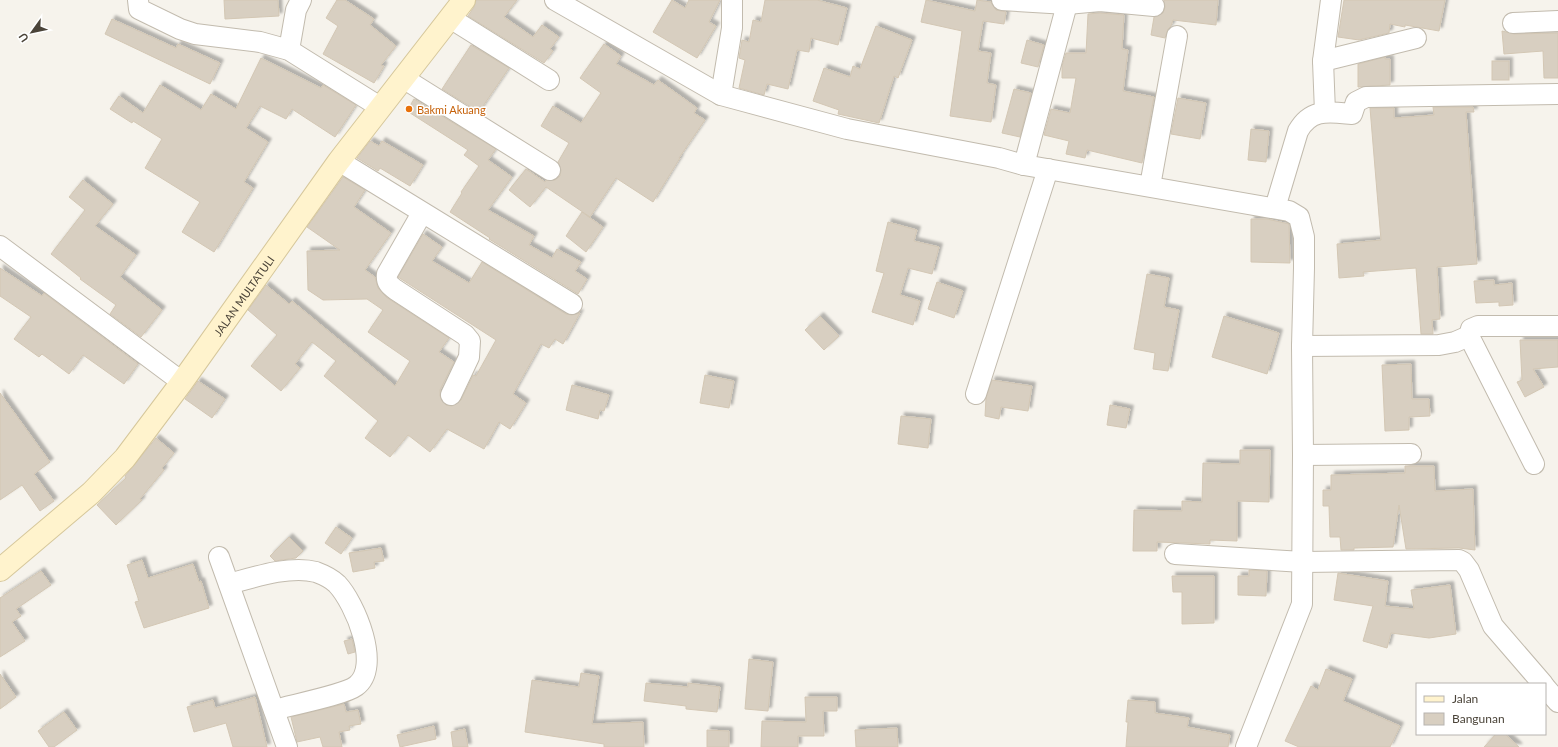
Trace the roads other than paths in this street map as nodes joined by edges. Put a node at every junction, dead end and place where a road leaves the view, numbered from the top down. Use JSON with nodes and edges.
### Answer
{"nodes":[{"id":1,"x":138,"y":0,"type":"edge"},
{"id":2,"x":301,"y":0,"type":"edge"},
{"id":3,"x":464,"y":0,"type":"edge"},
{"id":4,"x":555,"y":0,"type":"edge"},
{"id":5,"x":732,"y":0,"type":"edge"},
{"id":6,"x":1002,"y":0,"type":"edge"},
{"id":7,"x":1332,"y":0,"type":"edge"},
{"id":8,"x":1067,"y":4,"type":"junction"},
{"id":9,"x":1154,"y":6,"type":"dead end"},
{"id":10,"x":450,"y":18,"type":"junction"},
{"id":11,"x":1558,"y":21,"type":"edge"},
{"id":12,"x":1513,"y":23,"type":"dead end"},
{"id":13,"x":1177,"y":36,"type":"dead end"},
{"id":14,"x":1416,"y":38,"type":"dead end"},
{"id":15,"x":289,"y":50,"type":"junction"},
{"id":16,"x":1323,"y":61,"type":"junction"},
{"id":17,"x":403,"y":78,"type":"junction"},
{"id":18,"x":548,"y":80,"type":"dead end"},
{"id":19,"x":1558,"y":94,"type":"edge"},
{"id":20,"x":721,"y":95,"type":"junction"},
{"id":21,"x":380,"y":107,"type":"junction"},
{"id":22,"x":1325,"y":112,"type":"junction"},
{"id":23,"x":339,"y":161,"type":"junction"},
{"id":24,"x":1024,"y":165,"type":"junction"},
{"id":25,"x":1048,"y":169,"type":"junction"},
{"id":26,"x":550,"y":170,"type":"dead end"},
{"id":27,"x":1150,"y":186,"type":"junction"},
{"id":28,"x":1275,"y":208,"type":"junction"},
{"id":29,"x":422,"y":213,"type":"junction"},
{"id":30,"x":0,"y":246,"type":"edge"},
{"id":31,"x":572,"y":304,"type":"dead end"},
{"id":32,"x":1558,"y":326,"type":"edge"},
{"id":33,"x":1469,"y":336,"type":"junction"},
{"id":34,"x":1302,"y":346,"type":"junction"},
{"id":35,"x":182,"y":382,"type":"junction"},
{"id":36,"x":976,"y":394,"type":"dead end"},
{"id":37,"x":451,"y":396,"type":"dead end"},
{"id":38,"x":1411,"y":454,"type":"dead end"},
{"id":39,"x":1304,"y":455,"type":"junction"},
{"id":40,"x":1534,"y":464,"type":"dead end"},
{"id":41,"x":1175,"y":554,"type":"dead end"},
{"id":42,"x":219,"y":557,"type":"dead end"},
{"id":43,"x":1303,"y":562,"type":"junction"},
{"id":44,"x":0,"y":570,"type":"edge"},
{"id":45,"x":229,"y":584,"type":"junction"},
{"id":46,"x":1541,"y":683,"type":"edge"},
{"id":47,"x":1546,"y":688,"type":"edge"},
{"id":48,"x":1558,"y":702,"type":"edge"},
{"id":49,"x":274,"y":710,"type":"junction"},
{"id":50,"x":287,"y":747,"type":"edge"},
{"id":51,"x":1246,"y":747,"type":"edge"}],
"edges":[{"from":1,"to":15,"type":"street"},
{"from":2,"to":15,"type":"street"},
{"from":3,"to":10,"type":"main road","name":"JALAN MULTATULI"},
{"from":4,"to":20,"type":"street"},
{"from":5,"to":20,"type":"street"},
{"from":6,"to":8,"type":"street"},
{"from":7,"to":16,"type":"street"},
{"from":8,"to":9,"type":"street"},
{"from":8,"to":24,"type":"street"},
{"from":10,"to":17,"type":"main road","name":"JALAN MULTATULI"},
{"from":10,"to":18,"type":"street"},
{"from":11,"to":12,"type":"street"},
{"from":13,"to":27,"type":"street"},
{"from":14,"to":16,"type":"street"},
{"from":15,"to":21,"type":"street"},
{"from":16,"to":22,"type":"street"},
{"from":17,"to":21,"type":"main road","name":"JALAN MULTATULI"},
{"from":17,"to":26,"type":"street"},
{"from":19,"to":22,"type":"street"},
{"from":20,"to":24,"type":"street"},
{"from":21,"to":23,"type":"main road","name":"JALAN MULTATULI"},
{"from":22,"to":28,"type":"street"},
{"from":23,"to":29,"type":"street"},
{"from":23,"to":35,"type":"main road","name":"JALAN MULTATULI"},
{"from":24,"to":25,"type":"street"},
{"from":25,"to":27,"type":"street"},
{"from":25,"to":36,"type":"street"},
{"from":27,"to":28,"type":"street"},
{"from":28,"to":34,"type":"street"},
{"from":29,"to":31,"type":"street"},
{"from":29,"to":37,"type":"street"},
{"from":30,"to":35,"type":"street"},
{"from":32,"to":33,"type":"street"},
{"from":33,"to":34,"type":"street"},
{"from":33,"to":40,"type":"street"},
{"from":34,"to":39,"type":"street"},
{"from":35,"to":44,"type":"main road","name":"JALAN MULTATULI"},
{"from":38,"to":39,"type":"street"},
{"from":39,"to":43,"type":"street"},
{"from":41,"to":43,"type":"street"},
{"from":42,"to":45,"type":"street"},
{"from":43,"to":46,"type":"street"},
{"from":43,"to":51,"type":"street"},
{"from":45,"to":49,"type":"street"},
{"from":45,"to":49,"type":"street"},
{"from":47,"to":48,"type":"street"},
{"from":49,"to":50,"type":"street"}]}
